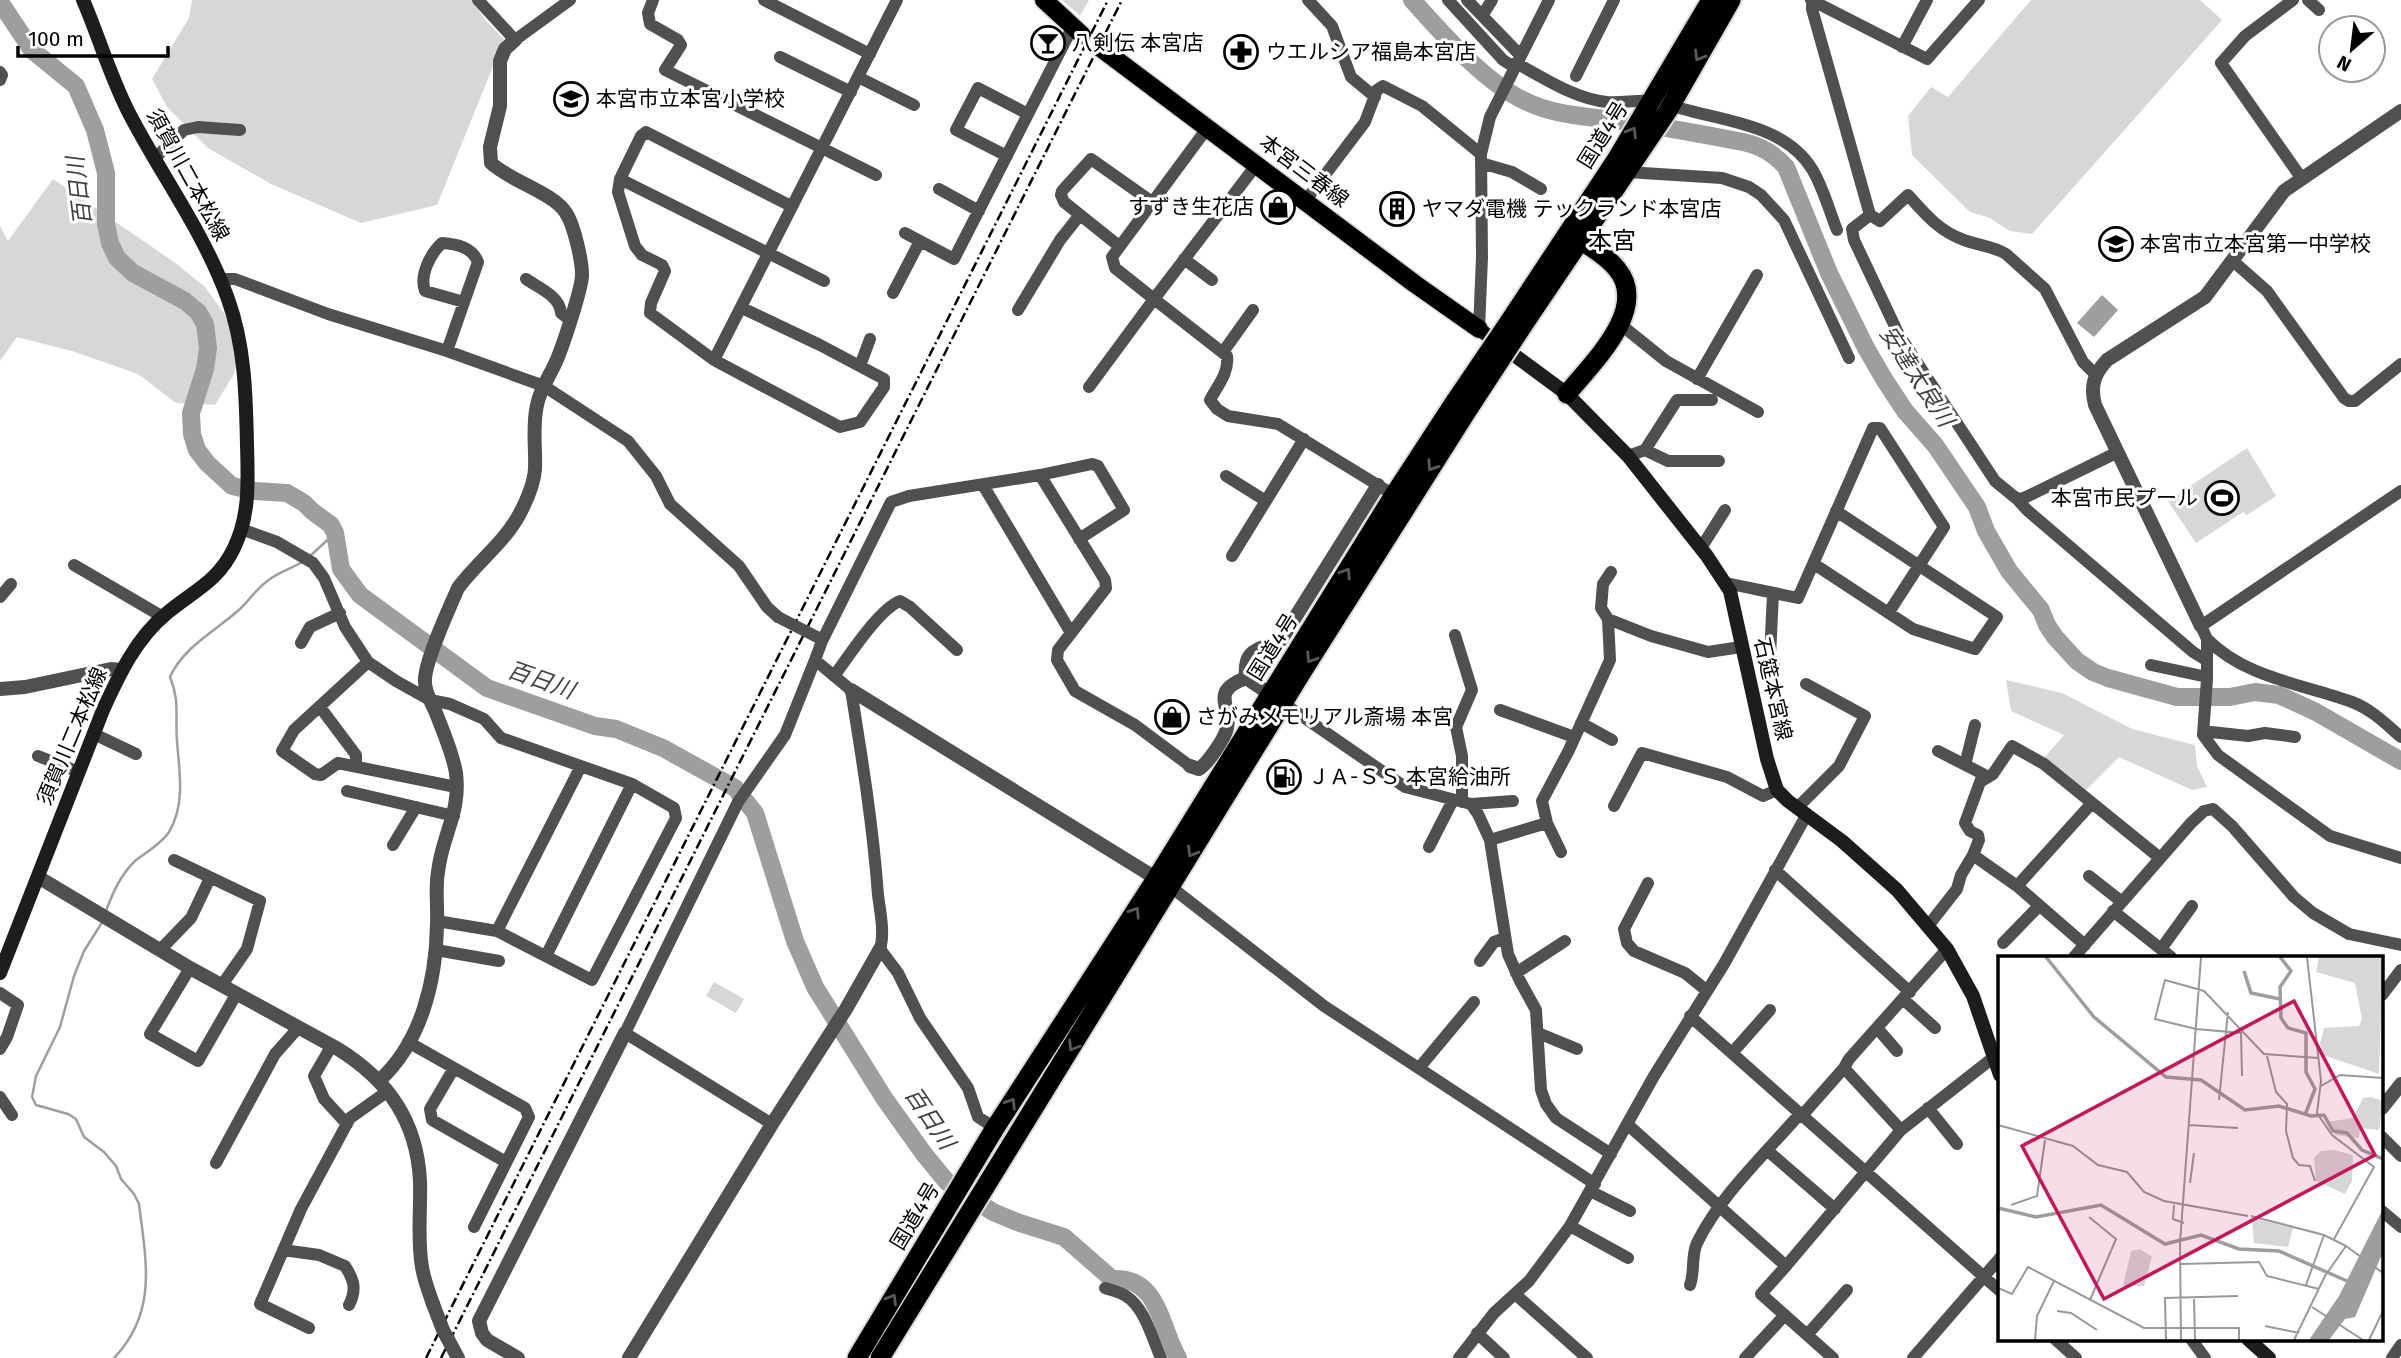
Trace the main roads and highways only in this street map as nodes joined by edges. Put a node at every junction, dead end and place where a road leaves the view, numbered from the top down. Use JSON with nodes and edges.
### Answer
{"nodes":[{"id":1,"x":83,"y":0,"type":"edge"},
{"id":2,"x":1044,"y":0,"type":"edge"},
{"id":3,"x":1711,"y":0,"type":"edge"},
{"id":4,"x":1731,"y":0,"type":"edge"},
{"id":5,"x":1078,"y":31,"type":"road end"},
{"id":6,"x":1102,"y":49,"type":"dead end"},
{"id":7,"x":1659,"y":106,"type":"junction"},
{"id":8,"x":1574,"y":237,"type":"junction"},
{"id":9,"x":1479,"y":329,"type":"joint"},
{"id":10,"x":1567,"y":394,"type":"junction"},
{"id":11,"x":1463,"y":404,"type":"junction"},
{"id":12,"x":1276,"y":699,"type":"junction"},
{"id":13,"x":1163,"y":883,"type":"junction"},
{"id":14,"x":0,"y":974,"type":"edge"},
{"id":15,"x":1995,"y":1048,"type":"edge"},
{"id":16,"x":2249,"y":1340,"type":"edge"},
{"id":17,"x":882,"y":1357,"type":"edge"},
{"id":18,"x":857,"y":1358,"type":"edge"},
{"id":19,"x":2269,"y":1358,"type":"edge"}],
"edges":[{"from":1,"to":14,"type":"main road","name":"須賀川二本松線"},
{"from":2,"to":5,"type":"main road"},
{"from":3,"to":7,"type":"highway","name":"国道4号"},
{"from":4,"to":7,"type":"highway","name":"国道4号","one_way":true},
{"from":6,"to":9,"type":"main road","name":"本宮三春線"},
{"from":7,"to":8,"type":"highway","name":"国道4号"},
{"from":8,"to":10,"type":"highway"},
{"from":8,"to":11,"type":"highway","name":"国道4号","bridge":true},
{"from":9,"to":10,"type":"main road","name":"石筵本宮線"},
{"from":10,"to":15,"type":"main road","name":"石筵本宮線"},
{"from":11,"to":12,"type":"highway","name":"国道4号","one_way":true},
{"from":12,"to":11,"type":"highway","name":"国道4号","one_way":true},
{"from":12,"to":13,"type":"highway","name":"国道4号"},
{"from":13,"to":17,"type":"highway","name":"国道4号","one_way":true},
{"from":18,"to":13,"type":"highway","name":"国道4号","one_way":true},
{"from":16,"to":19,"type":"main road"}]}
